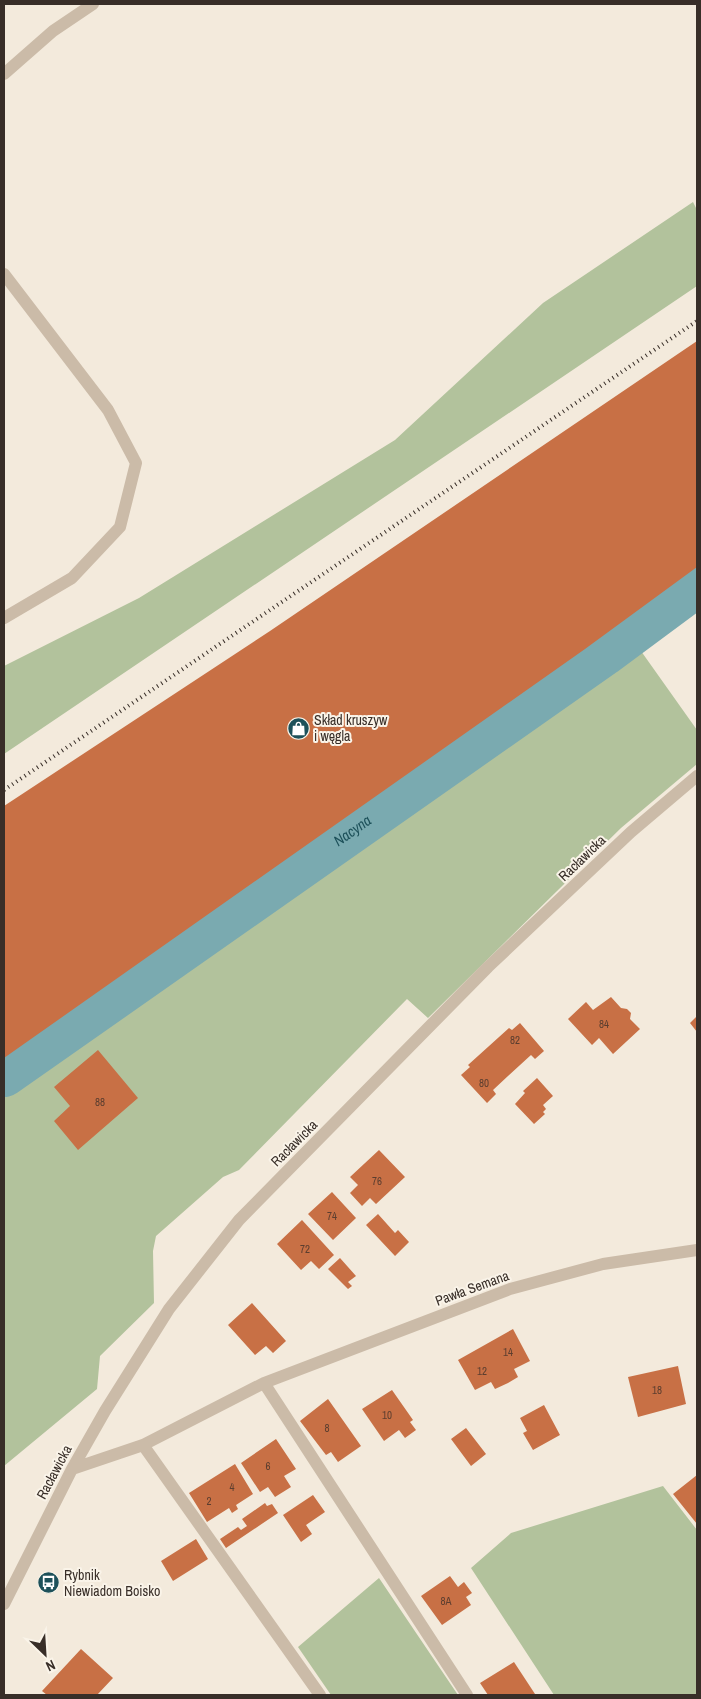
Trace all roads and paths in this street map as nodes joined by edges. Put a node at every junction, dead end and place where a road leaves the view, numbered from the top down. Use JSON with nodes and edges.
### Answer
{"nodes":[{"id":1,"x":93,"y":4,"type":"edge"},
{"id":2,"x":4,"y":74,"type":"edge"},
{"id":3,"x":4,"y":274,"type":"edge"},
{"id":4,"x":4,"y":618,"type":"edge"},
{"id":5,"x":697,"y":776,"type":"edge"},
{"id":6,"x":697,"y":1250,"type":"edge"},
{"id":7,"x":264,"y":1383,"type":"junction"},
{"id":8,"x":143,"y":1445,"type":"junction"},
{"id":9,"x":72,"y":1469,"type":"junction"},
{"id":10,"x":5,"y":1598,"type":"edge"},
{"id":11,"x":320,"y":1695,"type":"edge"},
{"id":12,"x":467,"y":1695,"type":"edge"}],
"edges":[{"from":1,"to":2,"type":"street"},
{"from":3,"to":4,"type":"street"},
{"from":5,"to":9,"type":"street","name":"Racławicka"},
{"from":6,"to":7,"type":"street","name":"Pawła Semana"},
{"from":7,"to":8,"type":"street","name":"Pawła Semana"},
{"from":7,"to":12,"type":"street"},
{"from":8,"to":9,"type":"street","name":"Pawła Semana"},
{"from":8,"to":11,"type":"street"},
{"from":9,"to":10,"type":"street","name":"Racławicka"}]}
